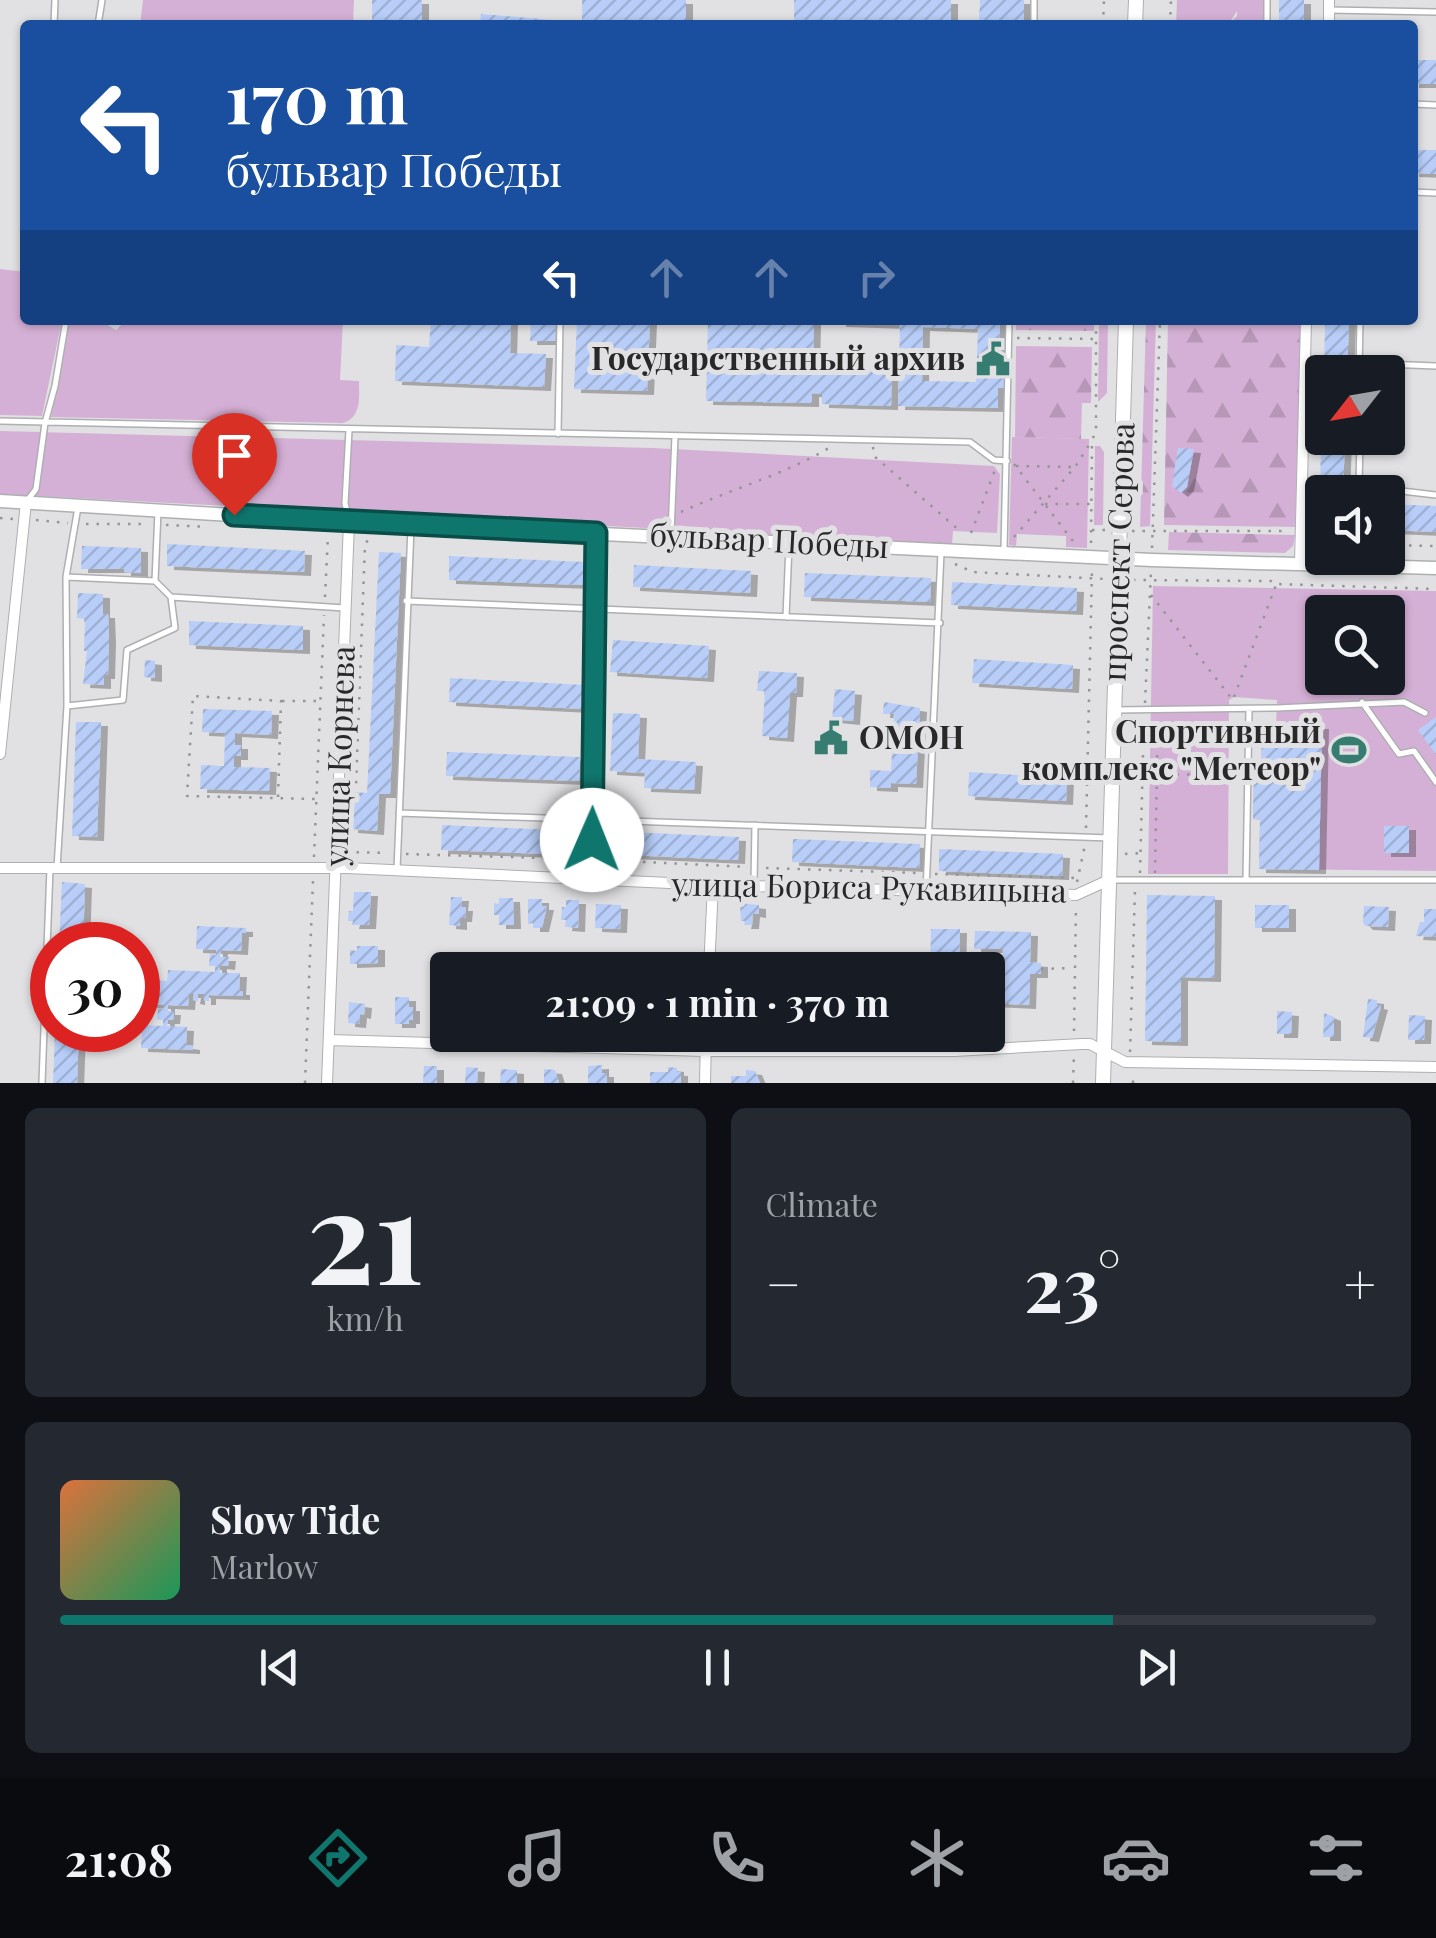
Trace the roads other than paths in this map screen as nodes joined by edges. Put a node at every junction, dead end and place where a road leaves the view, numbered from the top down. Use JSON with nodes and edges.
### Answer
{"nodes":[{"id":1,"x":1329,"y":5,"type":"edge"},
{"id":2,"x":1436,"y":12,"type":"edge"},
{"id":3,"x":65,"y":325,"type":"edge"},
{"id":4,"x":560,"y":325,"type":"edge"},
{"id":5,"x":1009,"y":325,"type":"edge"},
{"id":6,"x":1126,"y":325,"type":"edge"},
{"id":7,"x":1306,"y":325,"type":"edge"},
{"id":8,"x":1360,"y":325,"type":"edge"},
{"id":9,"x":1359,"y":355,"type":"edge"},
{"id":10,"x":1405,"y":365,"type":"edge"},
{"id":11,"x":1436,"y":366,"type":"edge"},
{"id":12,"x":0,"y":422,"type":"edge"},
{"id":13,"x":45,"y":423,"type":"junction"},
{"id":14,"x":349,"y":430,"type":"junction"},
{"id":15,"x":558,"y":434,"type":"junction"},
{"id":16,"x":674,"y":436,"type":"junction"},
{"id":17,"x":1360,"y":455,"type":"edge"},
{"id":18,"x":1007,"y":461,"type":"junction"},
{"id":19,"x":1436,"y":494,"type":"edge"},
{"id":20,"x":0,"y":501,"type":"edge"},
{"id":21,"x":26,"y":502,"type":"junction"},
{"id":22,"x":78,"y":505,"type":"junction"},
{"id":23,"x":158,"y":517,"type":"junction"},
{"id":24,"x":411,"y":524,"type":"junction"},
{"id":25,"x":349,"y":528,"type":"junction"},
{"id":26,"x":596,"y":533,"type":"junction"},
{"id":27,"x":670,"y":536,"type":"junction"},
{"id":28,"x":789,"y":542,"type":"junction"},
{"id":29,"x":1004,"y":550,"type":"junction"},
{"id":30,"x":941,"y":556,"type":"junction"},
{"id":31,"x":1120,"y":558,"type":"junction"},
{"id":32,"x":1300,"y":563,"type":"junction"},
{"id":33,"x":1436,"y":568,"type":"edge"},
{"id":34,"x":66,"y":577,"type":"junction"},
{"id":35,"x":155,"y":581,"type":"junction"},
{"id":36,"x":171,"y":597,"type":"junction"},
{"id":37,"x":406,"y":600,"type":"junction"},
{"id":38,"x":594,"y":607,"type":"junction"},
{"id":39,"x":345,"y":608,"type":"junction"},
{"id":40,"x":786,"y":616,"type":"junction"},
{"id":41,"x":940,"y":623,"type":"junction"},
{"id":42,"x":1362,"y":702,"type":"junction"},
{"id":43,"x":67,"y":706,"type":"junction"},
{"id":44,"x":1248,"y":708,"type":"junction"},
{"id":45,"x":1114,"y":710,"type":"junction"},
{"id":46,"x":1425,"y":713,"type":"dead end"},
{"id":47,"x":0,"y":754,"type":"edge"},
{"id":48,"x":1436,"y":782,"type":"edge"},
{"id":49,"x":399,"y":813,"type":"junction"},
{"id":50,"x":592,"y":820,"type":"junction"},
{"id":51,"x":755,"y":825,"type":"junction"},
{"id":52,"x":929,"y":832,"type":"junction"},
{"id":53,"x":1110,"y":838,"type":"junction"},
{"id":54,"x":0,"y":868,"type":"edge"},
{"id":55,"x":54,"y":868,"type":"junction"},
{"id":56,"x":336,"y":868,"type":"junction"},
{"id":57,"x":397,"y":870,"type":"junction"},
{"id":58,"x":591,"y":880,"type":"junction"},
{"id":59,"x":1109,"y":880,"type":"junction"},
{"id":60,"x":1246,"y":880,"type":"junction"},
{"id":61,"x":1436,"y":880,"type":"edge"},
{"id":62,"x":713,"y":885,"type":"junction"},
{"id":63,"x":754,"y":886,"type":"junction"},
{"id":64,"x":926,"y":892,"type":"junction"},
{"id":65,"x":710,"y":952,"type":"edge"},
{"id":66,"x":330,"y":1040,"type":"junction"},
{"id":67,"x":430,"y":1043,"type":"edge"},
{"id":68,"x":1005,"y":1048,"type":"edge"},
{"id":69,"x":706,"y":1052,"type":"edge"},
{"id":70,"x":1104,"y":1052,"type":"junction"},
{"id":71,"x":1436,"y":1067,"type":"edge"},
{"id":72,"x":42,"y":1083,"type":"edge"},
{"id":73,"x":327,"y":1083,"type":"edge"},
{"id":74,"x":705,"y":1083,"type":"edge"},
{"id":75,"x":1103,"y":1083,"type":"edge"}],
"edges":[{"from":1,"to":2,"type":"lane"},
{"from":3,"to":13,"type":"lane"},
{"from":4,"to":15,"type":"lane"},
{"from":5,"to":18,"type":"lane"},
{"from":6,"to":31,"type":"main road","name":"проспект Серова"},
{"from":7,"to":32,"type":"street"},
{"from":8,"to":9,"type":"lane"},
{"from":10,"to":11,"type":"lane"},
{"from":12,"to":13,"type":"lane"},
{"from":13,"to":14,"type":"lane"},
{"from":13,"to":21,"type":"lane"},
{"from":14,"to":15,"type":"lane"},
{"from":14,"to":25,"type":"lane","name":"улица Корнева"},
{"from":15,"to":16,"type":"lane"},
{"from":16,"to":18,"type":"lane"},
{"from":16,"to":27,"type":"lane"},
{"from":17,"to":19,"type":"lane"},
{"from":18,"to":29,"type":"lane"},
{"from":20,"to":21,"type":"street","name":"бульвар Победы"},
{"from":21,"to":22,"type":"street","name":"бульвар Победы"},
{"from":21,"to":47,"type":"street"},
{"from":22,"to":23,"type":"street","name":"бульвар Победы"},
{"from":22,"to":34,"type":"lane"},
{"from":23,"to":25,"type":"street","name":"бульвар Победы"},
{"from":23,"to":35,"type":"lane"},
{"from":24,"to":25,"type":"street","name":"бульвар Победы"},
{"from":24,"to":26,"type":"street","name":"бульвар Победы"},
{"from":24,"to":37,"type":"lane"},
{"from":25,"to":39,"type":"street","name":"улица Корнева"},
{"from":26,"to":27,"type":"street","name":"бульвар Победы"},
{"from":26,"to":38,"type":"street"},
{"from":27,"to":28,"type":"street","name":"бульвар Победы"},
{"from":28,"to":30,"type":"street","name":"бульвар Победы"},
{"from":28,"to":40,"type":"lane"},
{"from":29,"to":30,"type":"street","name":"бульвар Победы"},
{"from":29,"to":31,"type":"street","name":"бульвар Победы"},
{"from":30,"to":41,"type":"lane"},
{"from":31,"to":32,"type":"street","name":"бульвар Победы"},
{"from":31,"to":45,"type":"main road","name":"проспект Серова"},
{"from":32,"to":33,"type":"street","name":"бульвар Победы"},
{"from":34,"to":35,"type":"lane"},
{"from":34,"to":43,"type":"lane"},
{"from":35,"to":36,"type":"lane"},
{"from":36,"to":39,"type":"lane"},
{"from":36,"to":43,"type":"lane"},
{"from":37,"to":38,"type":"lane"},
{"from":37,"to":49,"type":"lane"},
{"from":38,"to":40,"type":"lane"},
{"from":38,"to":50,"type":"street"},
{"from":39,"to":56,"type":"street","name":"улица Корнева"},
{"from":40,"to":41,"type":"lane"},
{"from":41,"to":52,"type":"lane"},
{"from":42,"to":44,"type":"lane"},
{"from":42,"to":46,"type":"lane"},
{"from":42,"to":48,"type":"lane"},
{"from":43,"to":55,"type":"lane"},
{"from":44,"to":45,"type":"lane"},
{"from":44,"to":60,"type":"lane"},
{"from":45,"to":53,"type":"main road","name":"проспект Серова"},
{"from":49,"to":50,"type":"lane"},
{"from":49,"to":57,"type":"lane"},
{"from":50,"to":51,"type":"lane"},
{"from":50,"to":58,"type":"street"},
{"from":51,"to":52,"type":"lane"},
{"from":51,"to":63,"type":"lane"},
{"from":52,"to":53,"type":"lane"},
{"from":52,"to":64,"type":"lane"},
{"from":53,"to":59,"type":"main road","name":"проспект Серова"},
{"from":54,"to":55,"type":"street","name":"улица Бориса Рукавицына"},
{"from":55,"to":56,"type":"street","name":"улица Бориса Рукавицына"},
{"from":55,"to":72,"type":"lane"},
{"from":56,"to":57,"type":"street","name":"улица Бориса Рукавицына"},
{"from":56,"to":66,"type":"street","name":"улица Корнева"},
{"from":57,"to":58,"type":"street","name":"улица Бориса Рукавицына"},
{"from":58,"to":62,"type":"street","name":"улица Бориса Рукавицына"},
{"from":59,"to":60,"type":"lane","name":"улица Бориса Рукавицына"},
{"from":59,"to":64,"type":"street","name":"улица Бориса Рукавицына"},
{"from":59,"to":70,"type":"main road","name":"проспект Серова"},
{"from":60,"to":61,"type":"lane","name":"улица Бориса Рукавицына"},
{"from":62,"to":63,"type":"street","name":"улица Бориса Рукавицына"},
{"from":62,"to":65,"type":"street"},
{"from":63,"to":64,"type":"street","name":"улица Бориса Рукавицына"},
{"from":66,"to":67,"type":"street"},
{"from":66,"to":73,"type":"street","name":"улица Корнева"},
{"from":68,"to":70,"type":"street"},
{"from":69,"to":74,"type":"street"},
{"from":70,"to":71,"type":"street"},
{"from":70,"to":75,"type":"main road","name":"проспект Серова"}]}
